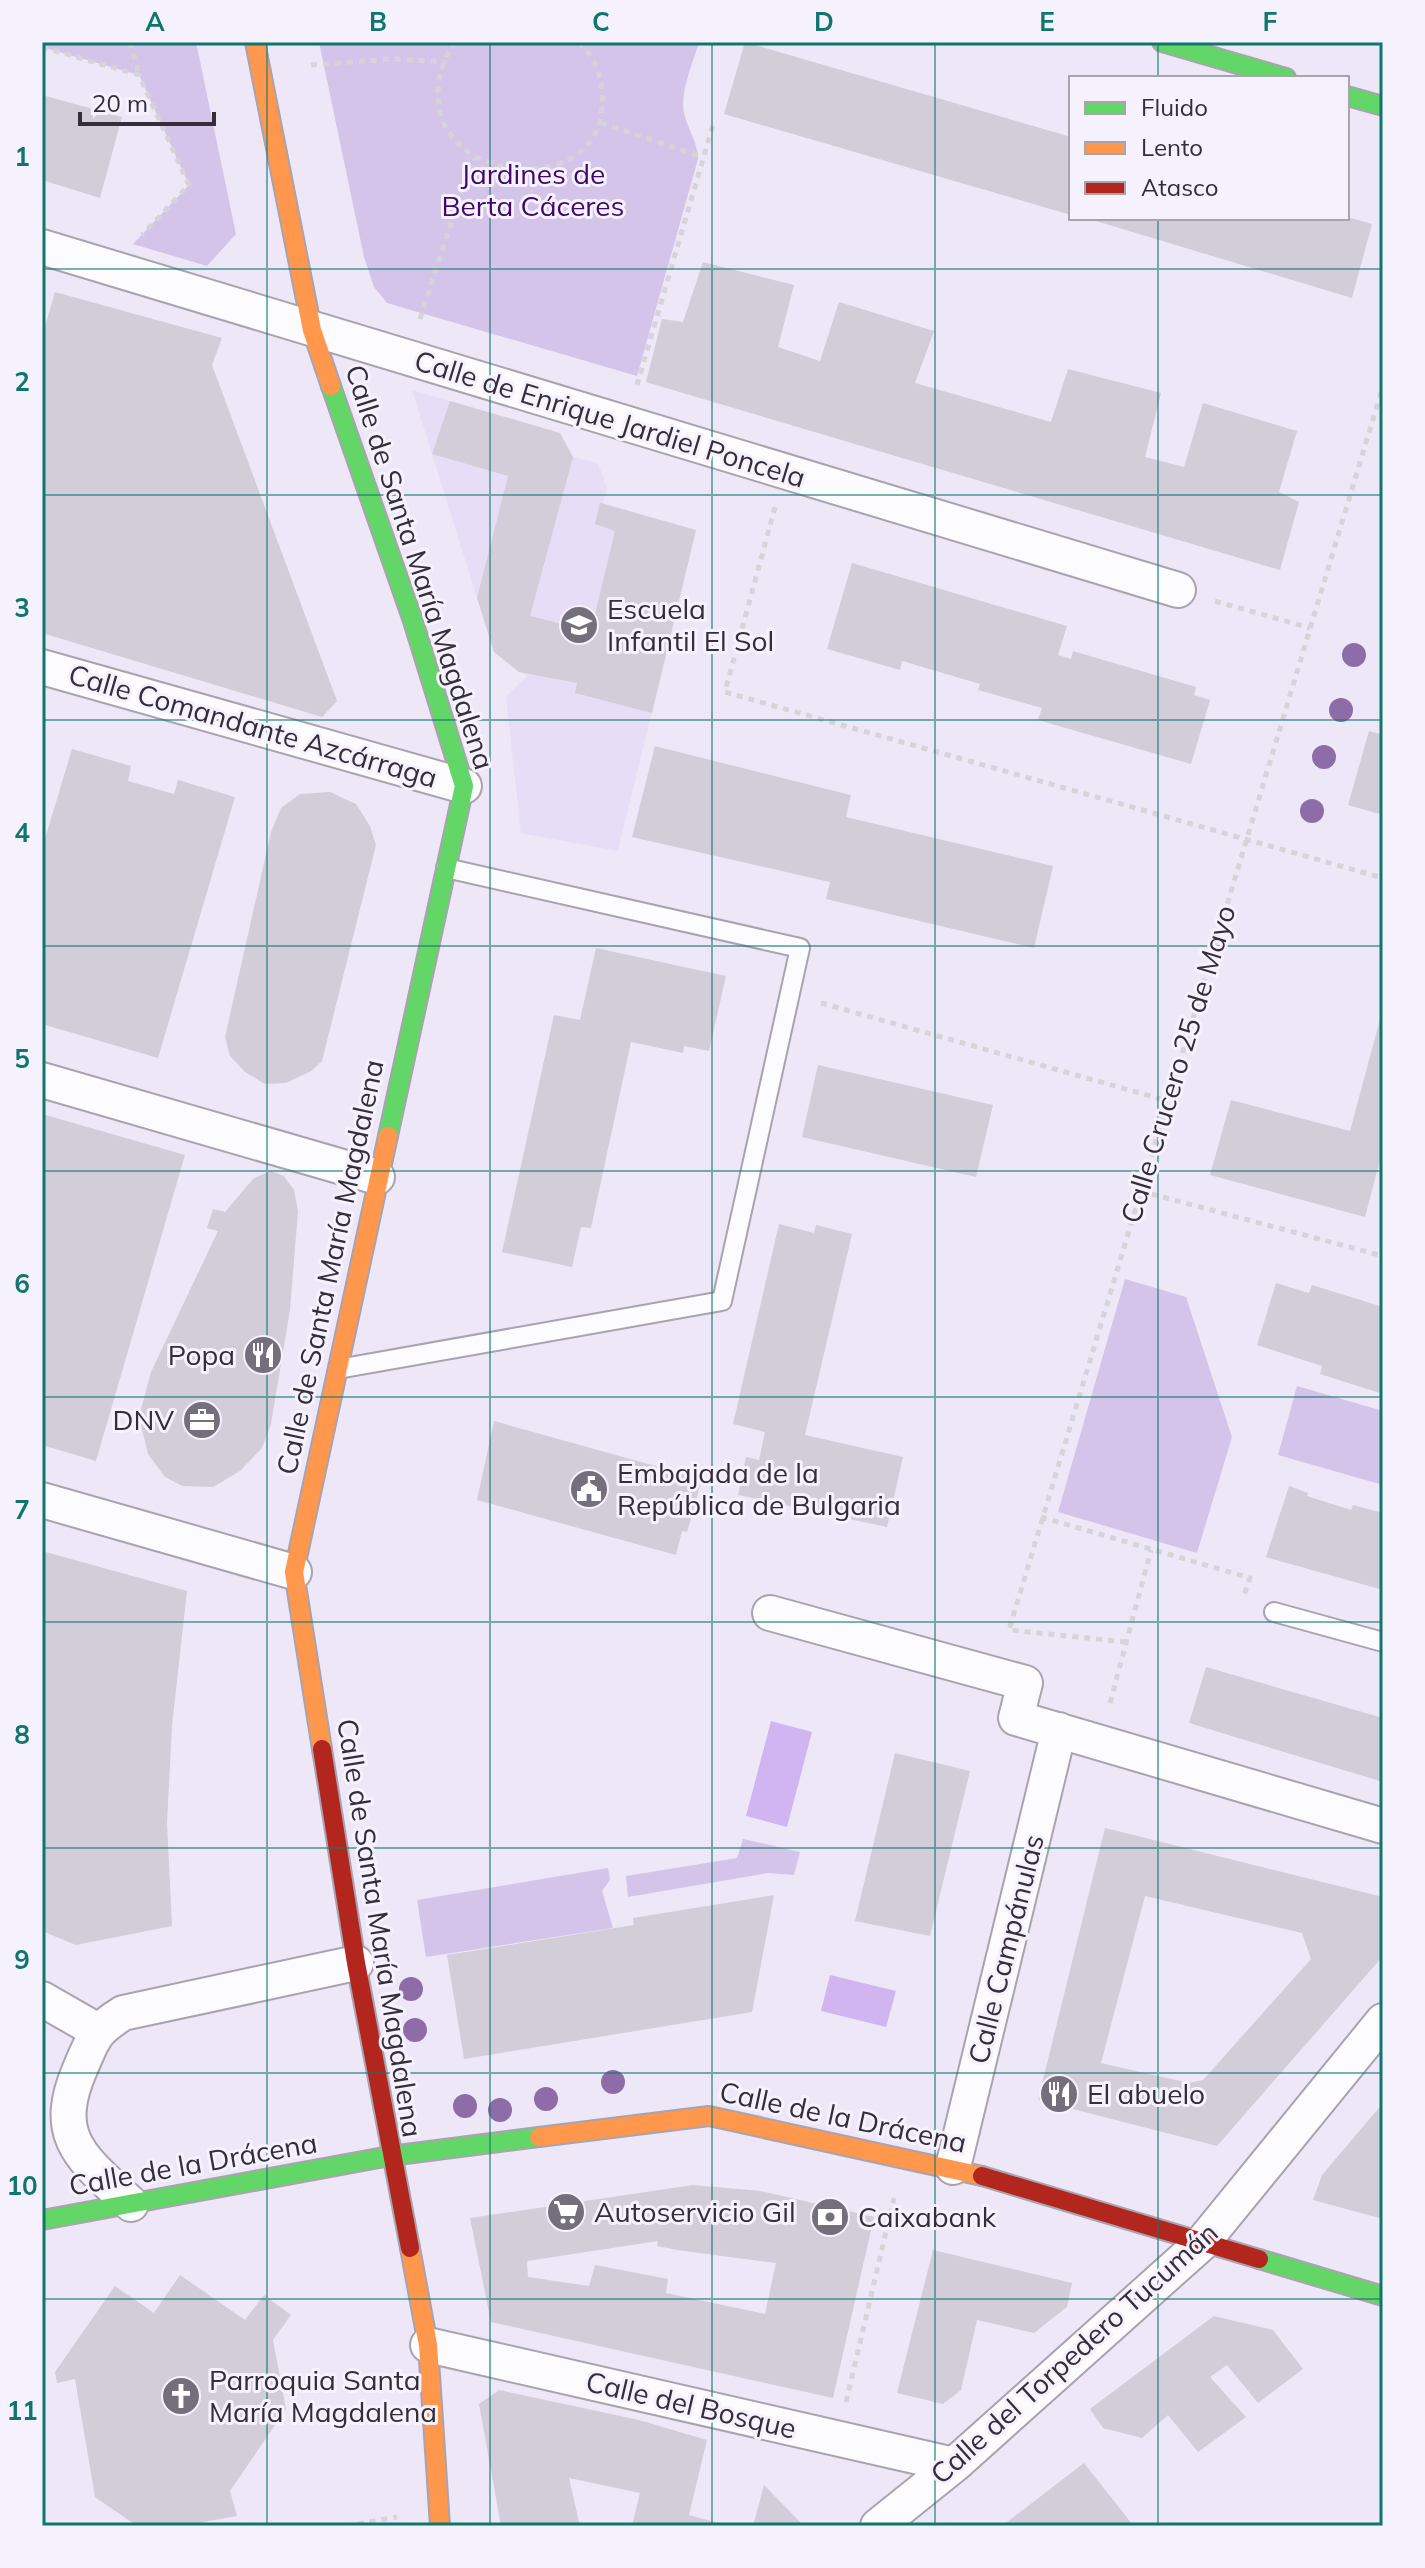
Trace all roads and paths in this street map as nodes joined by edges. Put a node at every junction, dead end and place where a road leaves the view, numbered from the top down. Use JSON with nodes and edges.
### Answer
{"nodes":[{"id":1,"x":130,"y":42,"type":"edge"},
{"id":2,"x":255,"y":42,"type":"edge"},
{"id":3,"x":455,"y":42,"type":"edge"},
{"id":4,"x":579,"y":42,"type":"edge"},
{"id":5,"x":1162,"y":42,"type":"edge"},
{"id":6,"x":42,"y":47,"type":"edge"},
{"id":7,"x":445,"y":62,"type":"junction"},
{"id":8,"x":311,"y":65,"type":"dead end"},
{"id":9,"x":139,"y":75,"type":"junction"},
{"id":10,"x":1279,"y":76,"type":"edge"},
{"id":11,"x":1349,"y":97,"type":"edge"},
{"id":12,"x":1383,"y":106,"type":"edge"},
{"id":13,"x":601,"y":123,"type":"junction"},
{"id":14,"x":713,"y":125,"type":"dead end"},
{"id":15,"x":703,"y":157,"type":"junction"},
{"id":16,"x":475,"y":159,"type":"junction"},
{"id":17,"x":133,"y":244,"type":"dead end"},
{"id":18,"x":42,"y":247,"type":"edge"},
{"id":19,"x":420,"y":319,"type":"dead end"},
{"id":20,"x":312,"y":330,"type":"junction"},
{"id":21,"x":1383,"y":386,"type":"edge"},
{"id":22,"x":636,"y":390,"type":"dead end"},
{"id":23,"x":784,"y":471,"type":"junction"},
{"id":24,"x":1178,"y":590,"type":"joint"},
{"id":25,"x":1310,"y":628,"type":"junction"},
{"id":26,"x":42,"y":667,"type":"edge"},
{"id":27,"x":464,"y":786,"type":"junction"},
{"id":28,"x":1246,"y":841,"type":"junction"},
{"id":29,"x":446,"y":868,"type":"junction"},
{"id":30,"x":1383,"y":878,"type":"edge"},
{"id":31,"x":789,"y":994,"type":"junction"},
{"id":32,"x":42,"y":1080,"type":"edge"},
{"id":33,"x":1168,"y":1101,"type":"junction"},
{"id":34,"x":377,"y":1177,"type":"junction"},
{"id":35,"x":1140,"y":1191,"type":"junction"},
{"id":36,"x":1383,"y":1256,"type":"edge"},
{"id":37,"x":338,"y":1369,"type":"junction"},
{"id":38,"x":42,"y":1500,"type":"edge"},
{"id":39,"x":1041,"y":1517,"type":"junction"},
{"id":40,"x":1151,"y":1550,"type":"junction"},
{"id":41,"x":294,"y":1572,"type":"junction"},
{"id":42,"x":1274,"y":1612,"type":"joint"},
{"id":43,"x":770,"y":1613,"type":"dead end"},
{"id":44,"x":1126,"y":1642,"type":"junction"},
{"id":45,"x":1383,"y":1642,"type":"edge"},
{"id":46,"x":1059,"y":1730,"type":"junction"},
{"id":47,"x":1099,"y":1743,"type":"junction"},
{"id":48,"x":1383,"y":1826,"type":"edge"},
{"id":49,"x":356,"y":1963,"type":"junction"},
{"id":50,"x":42,"y":1999,"type":"edge"},
{"id":51,"x":1383,"y":2021,"type":"edge"},
{"id":52,"x":96,"y":2030,"type":"junction"},
{"id":53,"x":54,"y":2102,"type":"edge"},
{"id":54,"x":390,"y":2156,"type":"junction"},
{"id":55,"x":904,"y":2156,"type":"junction"},
{"id":56,"x":953,"y":2167,"type":"junction"},
{"id":57,"x":131,"y":2204,"type":"junction"},
{"id":58,"x":42,"y":2220,"type":"edge"},
{"id":59,"x":1202,"y":2243,"type":"junction"},
{"id":60,"x":1383,"y":2296,"type":"edge"},
{"id":61,"x":428,"y":2345,"type":"junction"},
{"id":62,"x":837,"y":2438,"type":"junction"},
{"id":63,"x":954,"y":2465,"type":"junction"},
{"id":64,"x":440,"y":2526,"type":"edge"},
{"id":65,"x":878,"y":2526,"type":"edge"}],
"edges":[{"from":1,"to":9,"type":"path"},
{"from":2,"to":20,"type":"street","name":"Calle de Santa María Magdalena"},
{"from":3,"to":7,"type":"path"},
{"from":4,"to":13,"type":"path"},
{"from":5,"to":10,"type":"street"},
{"from":6,"to":9,"type":"path"},
{"from":7,"to":8,"type":"path"},
{"from":7,"to":16,"type":"path"},
{"from":9,"to":17,"type":"path"},
{"from":11,"to":12,"type":"street"},
{"from":13,"to":15,"type":"path"},
{"from":13,"to":16,"type":"path"},
{"from":14,"to":15,"type":"path"},
{"from":15,"to":22,"type":"path"},
{"from":16,"to":19,"type":"path"},
{"from":18,"to":20,"type":"street","name":"Calle de Enrique Jardiel Poncela"},
{"from":20,"to":23,"type":"street","name":"Calle de Enrique Jardiel Poncela"},
{"from":20,"to":27,"type":"street","name":"Calle de Santa María Magdalena"},
{"from":21,"to":25,"type":"path","name":"Calle Crucero 25 de Mayo"},
{"from":23,"to":24,"type":"street","name":"Calle de Enrique Jardiel Poncela"},
{"from":23,"to":28,"type":"path"},
{"from":24,"to":25,"type":"path"},
{"from":25,"to":28,"type":"path","name":"Calle Crucero 25 de Mayo"},
{"from":26,"to":27,"type":"street","name":"Calle Comandante Azcárraga"},
{"from":27,"to":29,"type":"street","name":"Calle de Santa María Magdalena"},
{"from":28,"to":30,"type":"path"},
{"from":28,"to":33,"type":"path","name":"Calle Crucero 25 de Mayo"},
{"from":29,"to":31,"type":"lane"},
{"from":29,"to":34,"type":"street","name":"Calle de Santa María Magdalena"},
{"from":31,"to":33,"type":"path"},
{"from":31,"to":37,"type":"lane"},
{"from":32,"to":34,"type":"street"},
{"from":33,"to":35,"type":"path","name":"Calle Crucero 25 de Mayo"},
{"from":34,"to":37,"type":"street","name":"Calle de Santa María Magdalena"},
{"from":35,"to":36,"type":"path"},
{"from":35,"to":39,"type":"path","name":"Calle Crucero 25 de Mayo"},
{"from":37,"to":41,"type":"street","name":"Calle de Santa María Magdalena"},
{"from":38,"to":41,"type":"street"},
{"from":39,"to":40,"type":"path"},
{"from":39,"to":44,"type":"path","name":"Calle Crucero 25 de Mayo"},
{"from":40,"to":42,"type":"path"},
{"from":40,"to":44,"type":"path"},
{"from":41,"to":49,"type":"street","name":"Calle de Santa María Magdalena"},
{"from":42,"to":45,"type":"lane"},
{"from":43,"to":46,"type":"street"},
{"from":44,"to":47,"type":"path"},
{"from":46,"to":47,"type":"street"},
{"from":46,"to":56,"type":"street","name":"Calle Campánulas"},
{"from":47,"to":48,"type":"street"},
{"from":49,"to":52,"type":"street"},
{"from":49,"to":54,"type":"street","name":"Calle de Santa María Magdalena"},
{"from":50,"to":52,"type":"street"},
{"from":51,"to":59,"type":"street","name":"Calle del Torpedero Tucumán"},
{"from":52,"to":53,"type":"street"},
{"from":53,"to":57,"type":"street"},
{"from":54,"to":55,"type":"street","name":"Calle de la Drácena"},
{"from":54,"to":57,"type":"street","name":"Calle de la Drácena"},
{"from":54,"to":61,"type":"street","name":"Calle de Santa María Magdalena"},
{"from":55,"to":56,"type":"street","name":"Calle de la Drácena"},
{"from":55,"to":62,"type":"path"},
{"from":56,"to":59,"type":"street","name":"Calle de la Drácena"},
{"from":57,"to":58,"type":"street","name":"Calle de la Drácena"},
{"from":59,"to":60,"type":"street","name":"Calle de la Drácena"},
{"from":59,"to":63,"type":"street","name":"Calle del Torpedero Tucumán"},
{"from":61,"to":62,"type":"street","name":"Calle del Bosque"},
{"from":61,"to":64,"type":"street","name":"Calle de Santa María Magdalena"},
{"from":62,"to":63,"type":"street","name":"Calle del Bosque"},
{"from":63,"to":65,"type":"street","name":"Calle del Torpedero Tucumán"}]}
